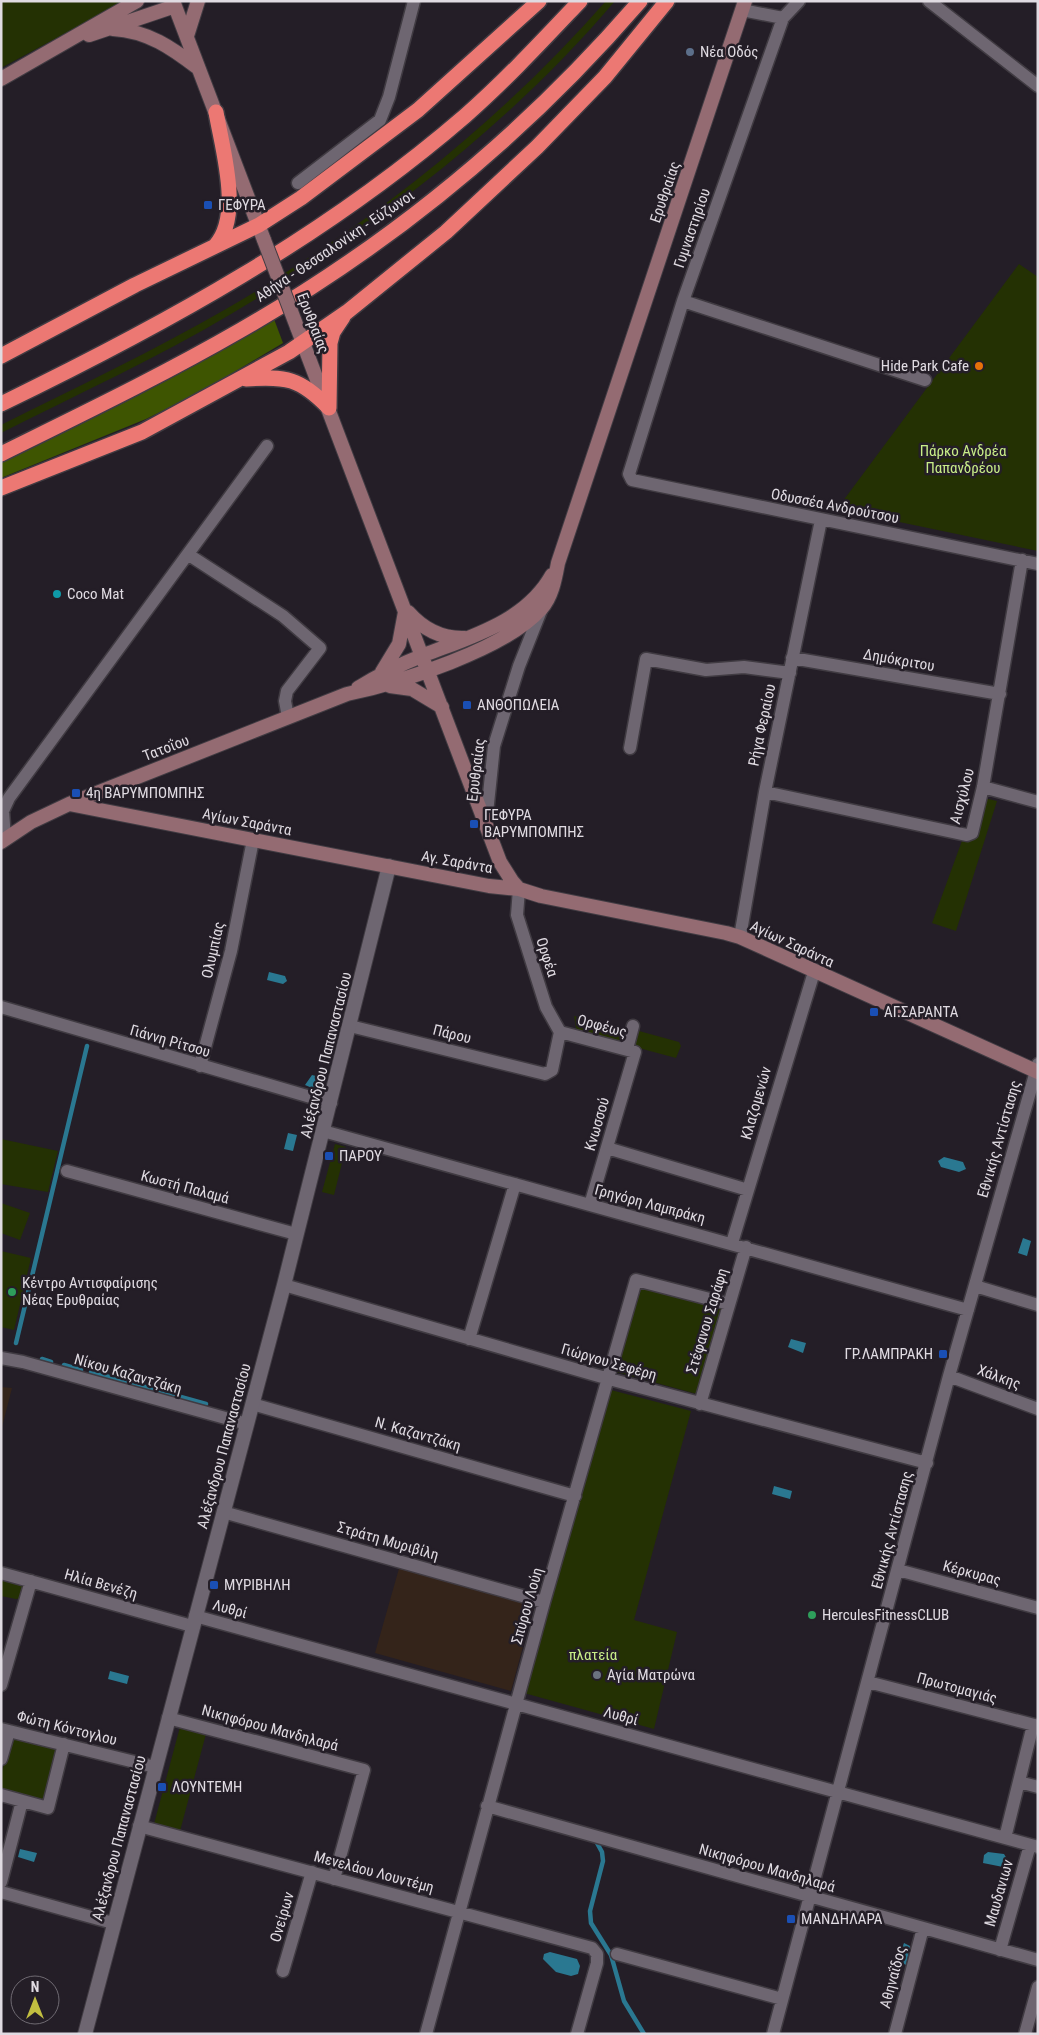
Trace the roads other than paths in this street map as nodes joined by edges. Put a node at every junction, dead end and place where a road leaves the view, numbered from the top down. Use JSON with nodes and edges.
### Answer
{"nodes":[{"id":1,"x":137,"y":1,"type":"edge"},
{"id":2,"x":198,"y":1,"type":"edge"},
{"id":3,"x":414,"y":1,"type":"edge"},
{"id":4,"x":539,"y":1,"type":"edge"},
{"id":5,"x":580,"y":1,"type":"edge"},
{"id":6,"x":640,"y":1,"type":"edge"},
{"id":7,"x":667,"y":1,"type":"edge"},
{"id":8,"x":799,"y":1,"type":"edge"},
{"id":9,"x":929,"y":1,"type":"edge"},
{"id":10,"x":174,"y":4,"type":"edge"},
{"id":11,"x":743,"y":6,"type":"edge"},
{"id":12,"x":783,"y":18,"type":"junction"},
{"id":13,"x":107,"y":29,"type":"junction"},
{"id":14,"x":187,"y":36,"type":"junction"},
{"id":15,"x":65,"y":44,"type":"junction"},
{"id":16,"x":200,"y":69,"type":"junction"},
{"id":17,"x":1,"y":79,"type":"edge"},
{"id":18,"x":1038,"y":86,"type":"edge"},
{"id":19,"x":216,"y":112,"type":"junction"},
{"id":20,"x":298,"y":183,"type":"dead end"},
{"id":21,"x":259,"y":225,"type":"junction"},
{"id":22,"x":214,"y":247,"type":"junction"},
{"id":23,"x":683,"y":301,"type":"junction"},
{"id":24,"x":347,"y":312,"type":"junction"},
{"id":25,"x":303,"y":343,"type":"junction"},
{"id":26,"x":1,"y":356,"type":"edge"},
{"id":27,"x":240,"y":380,"type":"junction"},
{"id":28,"x":926,"y":380,"type":"dead end"},
{"id":29,"x":1,"y":404,"type":"edge"},
{"id":30,"x":328,"y":408,"type":"junction"},
{"id":31,"x":267,"y":446,"type":"dead end"},
{"id":32,"x":1,"y":454,"type":"edge"},
{"id":33,"x":629,"y":474,"type":"joint"},
{"id":34,"x":1,"y":488,"type":"edge"},
{"id":35,"x":821,"y":520,"type":"junction"},
{"id":36,"x":189,"y":555,"type":"junction"},
{"id":37,"x":1022,"y":560,"type":"junction"},
{"id":38,"x":558,"y":563,"type":"junction"},
{"id":39,"x":1038,"y":564,"type":"edge"},
{"id":40,"x":542,"y":608,"type":"junction"},
{"id":41,"x":405,"y":609,"type":"junction"},
{"id":42,"x":471,"y":638,"type":"junction"},
{"id":43,"x":423,"y":655,"type":"junction"},
{"id":44,"x":792,"y":658,"type":"junction"},
{"id":45,"x":428,"y":670,"type":"junction"},
{"id":46,"x":790,"y":673,"type":"junction"},
{"id":47,"x":383,"y":680,"type":"junction"},
{"id":48,"x":1000,"y":694,"type":"junction"},
{"id":49,"x":442,"y":707,"type":"junction"},
{"id":50,"x":288,"y":717,"type":"junction"},
{"id":51,"x":630,"y":748,"type":"dead end"},
{"id":52,"x":983,"y":787,"type":"junction"},
{"id":53,"x":765,"y":792,"type":"junction"},
{"id":54,"x":1038,"y":802,"type":"edge"},
{"id":55,"x":69,"y":804,"type":"junction"},
{"id":56,"x":486,"y":824,"type":"junction"},
{"id":57,"x":3,"y":840,"type":"edge"},
{"id":58,"x":253,"y":840,"type":"junction"},
{"id":59,"x":389,"y":866,"type":"junction"},
{"id":60,"x":520,"y":888,"type":"junction"},
{"id":61,"x":740,"y":937,"type":"junction"},
{"id":62,"x":814,"y":972,"type":"junction"},
{"id":63,"x":1,"y":1006,"type":"edge"},
{"id":64,"x":350,"y":1026,"type":"junction"},
{"id":65,"x":633,"y":1026,"type":"dead end"},
{"id":66,"x":560,"y":1032,"type":"junction"},
{"id":67,"x":631,"y":1050,"type":"junction"},
{"id":68,"x":200,"y":1066,"type":"junction"},
{"id":69,"x":1037,"y":1069,"type":"edge"},
{"id":70,"x":331,"y":1103,"type":"junction"},
{"id":71,"x":323,"y":1131,"type":"junction"},
{"id":72,"x":607,"y":1148,"type":"junction"},
{"id":73,"x":67,"y":1171,"type":"dead end"},
{"id":74,"x":515,"y":1184,"type":"junction"},
{"id":75,"x":748,"y":1190,"type":"junction"},
{"id":76,"x":590,"y":1205,"type":"junction"},
{"id":77,"x":296,"y":1234,"type":"junction"},
{"id":78,"x":732,"y":1243,"type":"junction"},
{"id":79,"x":746,"y":1247,"type":"junction"},
{"id":80,"x":284,"y":1285,"type":"junction"},
{"id":81,"x":975,"y":1286,"type":"junction"},
{"id":82,"x":729,"y":1304,"type":"junction"},
{"id":83,"x":1038,"y":1305,"type":"edge"},
{"id":84,"x":968,"y":1310,"type":"junction"},
{"id":85,"x":469,"y":1339,"type":"junction"},
{"id":86,"x":1,"y":1358,"type":"edge"},
{"id":87,"x":949,"y":1376,"type":"junction"},
{"id":88,"x":609,"y":1379,"type":"junction"},
{"id":89,"x":252,"y":1404,"type":"junction"},
{"id":90,"x":700,"y":1404,"type":"junction"},
{"id":91,"x":1038,"y":1408,"type":"edge"},
{"id":92,"x":246,"y":1424,"type":"junction"},
{"id":93,"x":927,"y":1463,"type":"junction"},
{"id":94,"x":575,"y":1496,"type":"junction"},
{"id":95,"x":223,"y":1512,"type":"junction"},
{"id":96,"x":898,"y":1570,"type":"junction"},
{"id":97,"x":1,"y":1573,"type":"edge"},
{"id":98,"x":31,"y":1581,"type":"junction"},
{"id":99,"x":544,"y":1602,"type":"junction"},
{"id":100,"x":1038,"y":1608,"type":"edge"},
{"id":101,"x":194,"y":1621,"type":"junction"},
{"id":102,"x":868,"y":1682,"type":"junction"},
{"id":103,"x":1,"y":1685,"type":"edge"},
{"id":104,"x":516,"y":1704,"type":"junction"},
{"id":105,"x":168,"y":1718,"type":"junction"},
{"id":106,"x":1035,"y":1725,"type":"edge"},
{"id":107,"x":5,"y":1730,"type":"edge"},
{"id":108,"x":64,"y":1744,"type":"junction"},
{"id":109,"x":1,"y":1759,"type":"edge"},
{"id":110,"x":155,"y":1767,"type":"junction"},
{"id":111,"x":1019,"y":1782,"type":"junction"},
{"id":112,"x":1038,"y":1787,"type":"edge"},
{"id":113,"x":838,"y":1792,"type":"junction"},
{"id":114,"x":1,"y":1795,"type":"edge"},
{"id":115,"x":22,"y":1801,"type":"junction"},
{"id":116,"x":487,"y":1806,"type":"junction"},
{"id":117,"x":139,"y":1826,"type":"junction"},
{"id":118,"x":1005,"y":1838,"type":"junction"},
{"id":119,"x":1034,"y":1846,"type":"edge"},
{"id":120,"x":312,"y":1872,"type":"junction"},
{"id":121,"x":334,"y":1879,"type":"junction"},
{"id":122,"x":1,"y":1882,"type":"edge"},
{"id":123,"x":1,"y":1892,"type":"edge"},
{"id":124,"x":810,"y":1897,"type":"junction"},
{"id":125,"x":459,"y":1911,"type":"junction"},
{"id":126,"x":113,"y":1923,"type":"junction"},
{"id":127,"x":923,"y":1928,"type":"junction"},
{"id":128,"x":1000,"y":1950,"type":"junction"},
{"id":129,"x":617,"y":1954,"type":"dead end"},
{"id":130,"x":1038,"y":1960,"type":"edge"},
{"id":131,"x":283,"y":1971,"type":"dead end"},
{"id":132,"x":1038,"y":1986,"type":"edge"},
{"id":133,"x":782,"y":1999,"type":"junction"},
{"id":134,"x":85,"y":2034,"type":"edge"},
{"id":135,"x":426,"y":2034,"type":"edge"},
{"id":136,"x":577,"y":2034,"type":"edge"},
{"id":137,"x":773,"y":2034,"type":"edge"},
{"id":138,"x":895,"y":2034,"type":"edge"},
{"id":139,"x":1025,"y":2034,"type":"edge"}],
"edges":[{"from":1,"to":15,"type":"main road"},
{"from":2,"to":14,"type":"main road"},
{"from":3,"to":20,"type":"street"},
{"from":4,"to":21,"type":"highway"},
{"from":5,"to":29,"type":"highway","name":"Αθήνα - Θεσσαλονίκη - Εύζωνοι"},
{"from":6,"to":32,"type":"highway","name":"Αθήνα - Θεσσαλονίκη - Εύζωνοι"},
{"from":7,"to":24,"type":"highway"},
{"from":8,"to":12,"type":"street","name":"Γυμναστηρίου"},
{"from":9,"to":18,"type":"street"},
{"from":10,"to":13,"type":"main road"},
{"from":10,"to":14,"type":"main road","name":"Ερυθραίας"},
{"from":11,"to":12,"type":"street"},
{"from":11,"to":38,"type":"main road","name":"Ερυθραίας"},
{"from":12,"to":23,"type":"street","name":"Γυμναστηρίου"},
{"from":13,"to":15,"type":"main road"},
{"from":13,"to":16,"type":"main road"},
{"from":14,"to":16,"type":"main road","name":"Ερυθραίας"},
{"from":15,"to":17,"type":"main road"},
{"from":16,"to":19,"type":"main road","name":"Ερυθραίας"},
{"from":19,"to":21,"type":"main road","name":"Ερυθραίας"},
{"from":19,"to":22,"type":"highway"},
{"from":21,"to":22,"type":"highway"},
{"from":21,"to":25,"type":"main road","name":"Ερυθραίας","bridge":true},
{"from":22,"to":26,"type":"highway"},
{"from":23,"to":28,"type":"street"},
{"from":23,"to":33,"type":"street","name":"Γυμναστηρίου"},
{"from":24,"to":25,"type":"highway"},
{"from":24,"to":30,"type":"highway"},
{"from":25,"to":27,"type":"highway"},
{"from":25,"to":30,"type":"main road","name":"Ερυθραίας"},
{"from":27,"to":30,"type":"highway"},
{"from":27,"to":34,"type":"highway"},
{"from":30,"to":41,"type":"main road","name":"Ερυθραίας"},
{"from":31,"to":36,"type":"street"},
{"from":33,"to":35,"type":"street","name":"Οδυσσέα Ανδρούτσου"},
{"from":35,"to":37,"type":"street","name":"Οδυσσέα Ανδρούτσου"},
{"from":35,"to":44,"type":"street","name":"Ρήγα Φεραίου"},
{"from":36,"to":50,"type":"street"},
{"from":36,"to":57,"type":"street"},
{"from":37,"to":39,"type":"street","name":"Οδυσσέα Ανδρούτσου"},
{"from":37,"to":48,"type":"street","name":"Αισχύλου"},
{"from":38,"to":40,"type":"main road","name":"Ερυθραίας"},
{"from":38,"to":42,"type":"main road","name":"Ερυθραίας"},
{"from":40,"to":45,"type":"main road","name":"Ερυθραίας"},
{"from":40,"to":56,"type":"street","name":"Ερυθραίας"},
{"from":41,"to":42,"type":"main road"},
{"from":41,"to":43,"type":"main road","name":"Ερυθραίας"},
{"from":41,"to":47,"type":"main road"},
{"from":42,"to":43,"type":"main road","name":"Ερυθραίας"},
{"from":43,"to":45,"type":"main road","name":"Ερυθραίας"},
{"from":43,"to":47,"type":"main road","name":"Τατοΐου"},
{"from":44,"to":46,"type":"street","name":"Ρήγα Φεραίου"},
{"from":44,"to":48,"type":"street","name":"Δημόκριτου"},
{"from":45,"to":47,"type":"main road","name":"Τατοΐου"},
{"from":45,"to":49,"type":"main road","name":"Ερυθραίας"},
{"from":46,"to":51,"type":"street"},
{"from":46,"to":53,"type":"street","name":"Ρήγα Φεραίου"},
{"from":47,"to":49,"type":"main road"},
{"from":47,"to":50,"type":"main road","name":"Τατοΐου"},
{"from":48,"to":52,"type":"street","name":"Αισχύλου"},
{"from":49,"to":56,"type":"main road","name":"Ερυθραίας"},
{"from":50,"to":55,"type":"main road","name":"Τατοΐου"},
{"from":52,"to":53,"type":"street","name":"Αισχύλου"},
{"from":52,"to":54,"type":"street"},
{"from":53,"to":61,"type":"street","name":"Ρήγα Φεραίου"},
{"from":55,"to":57,"type":"main road","name":"Τατοΐου"},
{"from":55,"to":58,"type":"main road","name":"Αγίων Σαράντα"},
{"from":56,"to":60,"type":"main road","name":"Ερυθραίας"},
{"from":58,"to":59,"type":"main road","name":"Αγίων Σαράντα"},
{"from":58,"to":68,"type":"street","name":"Ολυμπίας"},
{"from":59,"to":60,"type":"main road","name":"Αγ. Σαράντα"},
{"from":59,"to":64,"type":"street","name":"Αλέξανδρου Παπαναστασίου"},
{"from":60,"to":61,"type":"main road","name":"Αγίων Σαράντα"},
{"from":60,"to":66,"type":"street","name":"Ορφέα"},
{"from":61,"to":62,"type":"main road","name":"Αγίων Σαράντα"},
{"from":62,"to":69,"type":"main road","name":"Αγίων Σαράντα"},
{"from":62,"to":75,"type":"street","name":"Κλαζομενών"},
{"from":63,"to":68,"type":"street","name":"Γιάννη Ρίτσου"},
{"from":64,"to":66,"type":"street","name":"Πάρου"},
{"from":64,"to":70,"type":"street","name":"Αλέξανδρου Παπαναστασίου"},
{"from":65,"to":67,"type":"street","name":"Κνωσσού"},
{"from":66,"to":67,"type":"street","name":"Ορφέως"},
{"from":67,"to":72,"type":"street","name":"Κνωσσού"},
{"from":68,"to":70,"type":"street","name":"Γιάννη Ρίτσου"},
{"from":69,"to":81,"type":"street","name":"Εθνικής Αντίστασης"},
{"from":70,"to":71,"type":"street","name":"Αλέξανδρου Παπαναστασίου"},
{"from":71,"to":74,"type":"street","name":"Γρηγόρη Λαμπράκη"},
{"from":71,"to":77,"type":"street","name":"Αλέξανδρου Παπαναστασίου"},
{"from":72,"to":75,"type":"street"},
{"from":72,"to":76,"type":"street","name":"Κνωσσού"},
{"from":73,"to":77,"type":"street","name":"Κωστή Παλαμά"},
{"from":74,"to":76,"type":"street","name":"Γρηγόρη Λαμπράκη"},
{"from":74,"to":85,"type":"street"},
{"from":75,"to":78,"type":"street","name":"Κλαζομενών"},
{"from":76,"to":78,"type":"street","name":"Γρηγόρη Λαμπράκη"},
{"from":77,"to":80,"type":"street","name":"Αλέξανδρου Παπαναστασίου"},
{"from":78,"to":79,"type":"street","name":"Γρηγόρη Λαμπράκη"},
{"from":79,"to":82,"type":"street","name":"Στέφανου Σαράφη"},
{"from":79,"to":84,"type":"street","name":"Γρηγόρη Λαμπράκη"},
{"from":80,"to":85,"type":"street","name":"Γιώργου Σεφέρη"},
{"from":80,"to":89,"type":"street","name":"Αλέξανδρου Παπαναστασίου"},
{"from":81,"to":83,"type":"street"},
{"from":81,"to":84,"type":"street","name":"Εθνικής Αντίστασης"},
{"from":82,"to":88,"type":"street","name":"Σπύρου Λούη"},
{"from":82,"to":90,"type":"street","name":"Στέφανου Σαράφη"},
{"from":84,"to":87,"type":"street","name":"Εθνικής Αντίστασης"},
{"from":85,"to":88,"type":"street","name":"Γιώργου Σεφέρη"},
{"from":86,"to":92,"type":"street","name":"Νίκου Καζαντζάκη"},
{"from":87,"to":91,"type":"street","name":"Χάλκης"},
{"from":87,"to":93,"type":"street","name":"Εθνικής Αντίστασης"},
{"from":88,"to":90,"type":"street","name":"Γιώργου Σεφέρη"},
{"from":88,"to":94,"type":"street","name":"Σπύρου Λούη"},
{"from":89,"to":92,"type":"street","name":"Αλέξανδρου Παπαναστασίου"},
{"from":89,"to":94,"type":"street","name":"Ν. Καζαντζάκη"},
{"from":90,"to":93,"type":"street","name":"Γιώργου Σεφέρη"},
{"from":92,"to":95,"type":"street","name":"Αλέξανδρου Παπαναστασίου"},
{"from":93,"to":96,"type":"street","name":"Εθνικής Αντίστασης"},
{"from":94,"to":99,"type":"street","name":"Σπύρου Λούη"},
{"from":95,"to":99,"type":"street","name":"Στράτη Μυριβίλη"},
{"from":95,"to":101,"type":"street","name":"Αλέξανδρου Παπαναστασίου"},
{"from":96,"to":100,"type":"street","name":"Κέρκυρας"},
{"from":96,"to":102,"type":"street","name":"Εθνικής Αντίστασης"},
{"from":97,"to":98,"type":"street","name":"Ηλία Βενέζη"},
{"from":98,"to":101,"type":"street","name":"Ηλία Βενέζη"},
{"from":98,"to":103,"type":"street"},
{"from":99,"to":104,"type":"street","name":"Σπύρου Λούη"},
{"from":101,"to":104,"type":"street","name":"Λυθρί"},
{"from":101,"to":105,"type":"street","name":"Αλέξανδρου Παπαναστασίου"},
{"from":102,"to":106,"type":"street","name":"Πρωτομαγιάς"},
{"from":102,"to":113,"type":"street","name":"Εθνικής Αντίστασης"},
{"from":104,"to":113,"type":"street","name":"Λυθρί"},
{"from":104,"to":116,"type":"street","name":"Σπύρου Λούη"},
{"from":105,"to":110,"type":"street","name":"Αλέξανδρου Παπαναστασίου"},
{"from":105,"to":121,"type":"street","name":"Νικηφόρου Μανδηλαρά"},
{"from":106,"to":111,"type":"street"},
{"from":107,"to":108,"type":"street","name":"Φώτη Κόντογλου"},
{"from":107,"to":109,"type":"street"},
{"from":108,"to":110,"type":"street","name":"Φώτη Κόντογλου"},
{"from":108,"to":115,"type":"street"},
{"from":110,"to":117,"type":"street","name":"Αλέξανδρου Παπαναστασίου"},
{"from":111,"to":112,"type":"street"},
{"from":111,"to":118,"type":"street"},
{"from":113,"to":118,"type":"street","name":"Λυθρί"},
{"from":113,"to":124,"type":"street","name":"Εθνικής Αντίστασης"},
{"from":114,"to":115,"type":"street"},
{"from":115,"to":122,"type":"street"},
{"from":116,"to":124,"type":"street","name":"Νικηφόρου Μανδηλαρά"},
{"from":116,"to":125,"type":"street","name":"Σπύρου Λούη"},
{"from":117,"to":120,"type":"street","name":"Μενελάου Λουντέμη"},
{"from":117,"to":126,"type":"street","name":"Αλέξανδρου Παπαναστασίου"},
{"from":118,"to":119,"type":"street","name":"Λυθρί"},
{"from":119,"to":128,"type":"street","name":"Μαυδανιων"},
{"from":120,"to":121,"type":"street","name":"Μενελάου Λουντέμη"},
{"from":120,"to":131,"type":"street","name":"Ονείρων"},
{"from":121,"to":125,"type":"street","name":"Μενελάου Λουντέμη"},
{"from":123,"to":126,"type":"street"},
{"from":124,"to":127,"type":"street","name":"Νικηφόρου Μανδηλαρά"},
{"from":124,"to":133,"type":"street","name":"Εθνικής Αντίστασης"},
{"from":125,"to":135,"type":"street","name":"Σπύρου Λούη"},
{"from":125,"to":136,"type":"street","name":"Μενελάου Λουντέμη"},
{"from":126,"to":134,"type":"street","name":"Αλέξανδρου Παπαναστασίου"},
{"from":127,"to":128,"type":"street","name":"Νικηφόρου Μανδηλαρά"},
{"from":127,"to":138,"type":"street","name":"Αθηναΐδος"},
{"from":128,"to":130,"type":"street","name":"Νικηφόρου Μανδηλαρά"},
{"from":129,"to":133,"type":"street"},
{"from":132,"to":139,"type":"street"},
{"from":133,"to":137,"type":"street","name":"Εθνικής Αντίστασης"}]}
